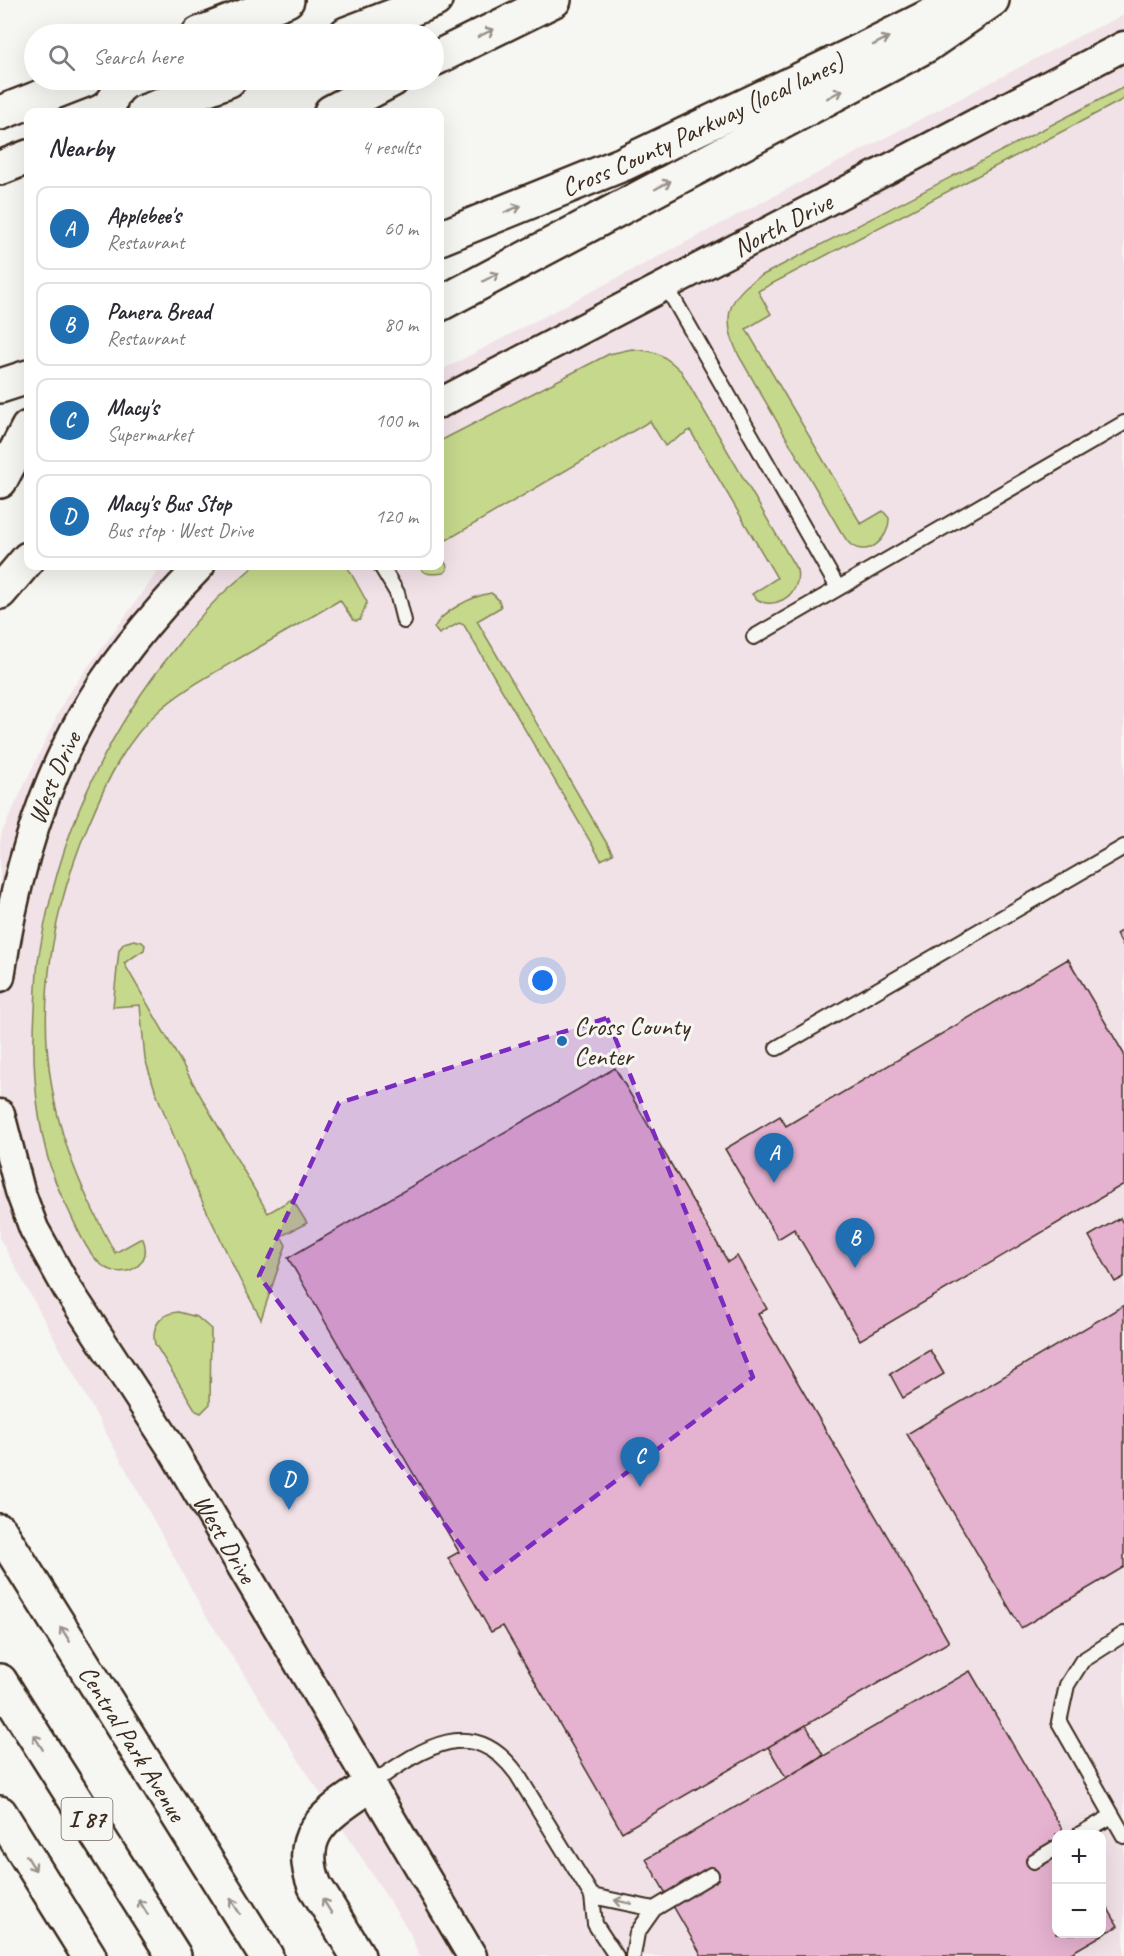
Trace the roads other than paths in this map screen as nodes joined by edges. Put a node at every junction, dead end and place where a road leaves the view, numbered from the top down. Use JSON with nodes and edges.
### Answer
{"nodes":[{"id":1,"x":287,"y":0,"type":"edge"},
{"id":2,"x":435,"y":0,"type":"edge"},
{"id":3,"x":554,"y":0,"type":"edge"},
{"id":4,"x":962,"y":0,"type":"edge"},
{"id":5,"x":992,"y":0,"type":"edge"},
{"id":6,"x":225,"y":24,"type":"edge"},
{"id":7,"x":372,"y":24,"type":"edge"},
{"id":8,"x":1124,"y":46,"type":"edge"},
{"id":9,"x":444,"y":54,"type":"edge"},
{"id":10,"x":59,"y":90,"type":"edge"},
{"id":11,"x":202,"y":90,"type":"edge"},
{"id":12,"x":373,"y":90,"type":"edge"},
{"id":13,"x":155,"y":108,"type":"edge"},
{"id":14,"x":339,"y":108,"type":"edge"},
{"id":15,"x":0,"y":113,"type":"edge"},
{"id":16,"x":24,"y":159,"type":"edge"},
{"id":17,"x":0,"y":168,"type":"edge"},
{"id":18,"x":444,"y":236,"type":"edge"},
{"id":19,"x":665,"y":284,"type":"junction"},
{"id":20,"x":444,"y":302,"type":"edge"},
{"id":21,"x":24,"y":378,"type":"edge"},
{"id":22,"x":0,"y":386,"type":"edge"},
{"id":23,"x":444,"y":401,"type":"edge"},
{"id":24,"x":1124,"y":423,"type":"edge"},
{"id":25,"x":24,"y":436,"type":"edge"},
{"id":26,"x":0,"y":481,"type":"edge"},
{"id":27,"x":24,"y":564,"type":"edge"},
{"id":28,"x":196,"y":570,"type":"edge"},
{"id":29,"x":383,"y":570,"type":"edge"},
{"id":30,"x":838,"y":588,"type":"junction"},
{"id":31,"x":0,"y":592,"type":"edge"},
{"id":32,"x":404,"y":621,"type":"dead end"},
{"id":33,"x":754,"y":638,"type":"dead end"},
{"id":34,"x":1124,"y":847,"type":"edge"},
{"id":35,"x":0,"y":977,"type":"edge"},
{"id":36,"x":777,"y":1048,"type":"dead end"},
{"id":37,"x":0,"y":1114,"type":"edge"},
{"id":38,"x":0,"y":1531,"type":"edge"},
{"id":39,"x":1124,"y":1634,"type":"edge"},
{"id":40,"x":0,"y":1681,"type":"edge"},
{"id":41,"x":370,"y":1785,"type":"junction"},
{"id":42,"x":0,"y":1814,"type":"edge"},
{"id":43,"x":1112,"y":1816,"type":"junction"},
{"id":44,"x":1087,"y":1830,"type":"edge"},
{"id":45,"x":1124,"y":1836,"type":"edge"},
{"id":46,"x":1052,"y":1850,"type":"edge"},
{"id":47,"x":1034,"y":1861,"type":"dead end"},
{"id":48,"x":711,"y":1875,"type":"dead end"},
{"id":49,"x":592,"y":1896,"type":"junction"},
{"id":50,"x":654,"y":1909,"type":"junction"},
{"id":51,"x":89,"y":1956,"type":"edge"},
{"id":52,"x":174,"y":1956,"type":"edge"},
{"id":53,"x":266,"y":1956,"type":"edge"},
{"id":54,"x":358,"y":1956,"type":"edge"},
{"id":55,"x":472,"y":1956,"type":"edge"},
{"id":56,"x":616,"y":1956,"type":"edge"},
{"id":57,"x":633,"y":1956,"type":"edge"}],
"edges":[{"from":1,"to":6,"type":"main road"},
{"from":2,"to":7,"type":"main road"},
{"from":9,"to":3,"type":"main road","one_way":true},
{"from":18,"to":4,"type":"main road","name":"Cross County Parkway (local lanes)","one_way":true},
{"from":20,"to":5,"type":"main road","one_way":true},
{"from":8,"to":19,"type":"street","name":"North Drive"},
{"from":10,"to":15,"type":"main road"},
{"from":11,"to":13,"type":"main road"},
{"from":12,"to":14,"type":"main road"},
{"from":16,"to":17,"type":"main road"},
{"from":19,"to":23,"type":"street","name":"North Drive"},
{"from":19,"to":30,"type":"lane"},
{"from":21,"to":22,"type":"main road"},
{"from":24,"to":30,"type":"lane"},
{"from":25,"to":26,"type":"main road"},
{"from":27,"to":31,"type":"main road"},
{"from":28,"to":35,"type":"street","name":"West Drive"},
{"from":29,"to":32,"type":"lane"},
{"from":30,"to":33,"type":"lane"},
{"from":34,"to":36,"type":"lane"},
{"from":37,"to":41,"type":"street","name":"West Drive"},
{"from":53,"to":38,"type":"main road","name":"Central Park Avenue","one_way":true},
{"from":39,"to":43,"type":"lane"},
{"from":52,"to":40,"type":"main road","number":"I 87","one_way":true},
{"from":41,"to":49,"type":"lane"},
{"from":54,"to":41,"type":"main road","one_way":true},
{"from":41,"to":55,"type":"street","name":"West Drive"},
{"from":42,"to":51,"type":"main road","number":"I 87","one_way":true},
{"from":43,"to":44,"type":"lane"},
{"from":43,"to":45,"type":"lane"},
{"from":46,"to":47,"type":"lane"},
{"from":48,"to":50,"type":"lane"},
{"from":50,"to":49,"type":"lane","one_way":true},
{"from":49,"to":56,"type":"lane"},
{"from":50,"to":57,"type":"lane"}]}
